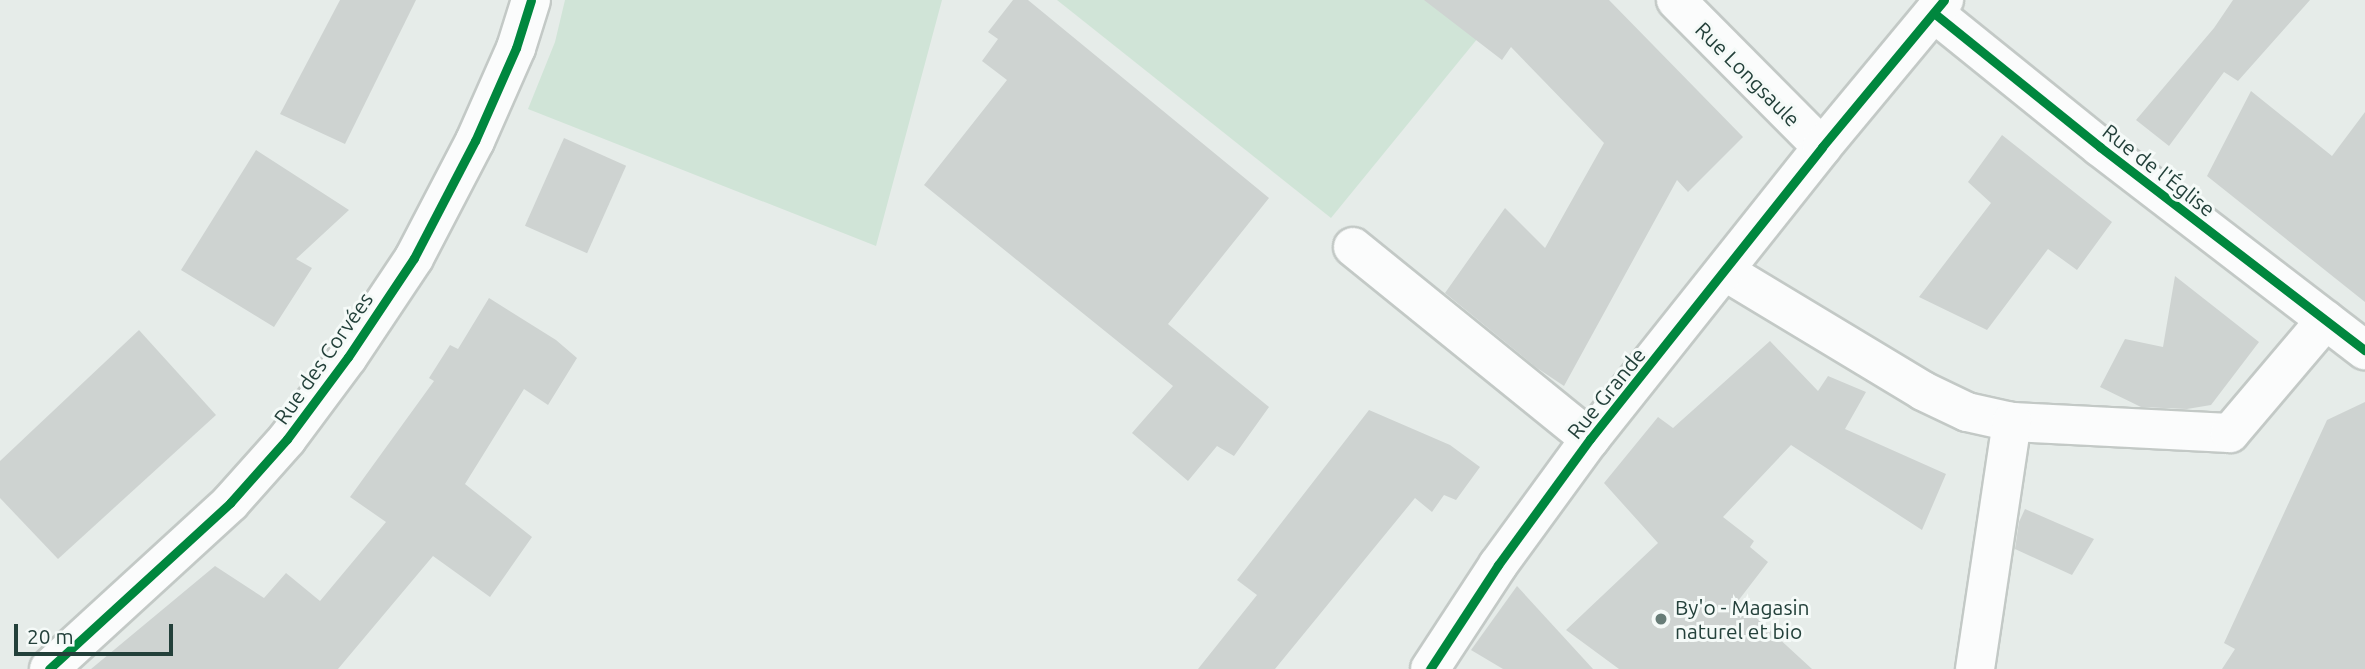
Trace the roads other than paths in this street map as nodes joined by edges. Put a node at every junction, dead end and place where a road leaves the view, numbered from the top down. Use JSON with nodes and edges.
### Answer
{"nodes":[{"id":1,"x":531,"y":0,"type":"edge"},
{"id":2,"x":1676,"y":0,"type":"edge"},
{"id":3,"x":1939,"y":7,"type":"edge"},
{"id":4,"x":1822,"y":147,"type":"junction"},
{"id":5,"x":1353,"y":247,"type":"dead end"},
{"id":6,"x":1726,"y":272,"type":"junction"},
{"id":7,"x":2326,"y":320,"type":"junction"},
{"id":8,"x":2365,"y":350,"type":"edge"},
{"id":9,"x":2012,"y":422,"type":"junction"},
{"id":10,"x":1590,"y":439,"type":"junction"},
{"id":11,"x":49,"y":669,"type":"edge"},
{"id":12,"x":1430,"y":669,"type":"edge"},
{"id":13,"x":1975,"y":669,"type":"edge"}],
"edges":[{"from":1,"to":11,"type":"street","name":"Rue des Corvées"},
{"from":2,"to":4,"type":"street","name":"Rue Longsaule"},
{"from":3,"to":4,"type":"street","name":"Rue Grande"},
{"from":3,"to":7,"type":"street","name":"Rue de l'Église"},
{"from":4,"to":6,"type":"street","name":"Rue Grande"},
{"from":5,"to":10,"type":"street"},
{"from":6,"to":9,"type":"street"},
{"from":6,"to":10,"type":"street","name":"Rue Grande"},
{"from":7,"to":8,"type":"street","name":"Rue de l'Église"},
{"from":7,"to":9,"type":"street"},
{"from":9,"to":13,"type":"street"},
{"from":10,"to":12,"type":"street","name":"Rue Grande"}]}
